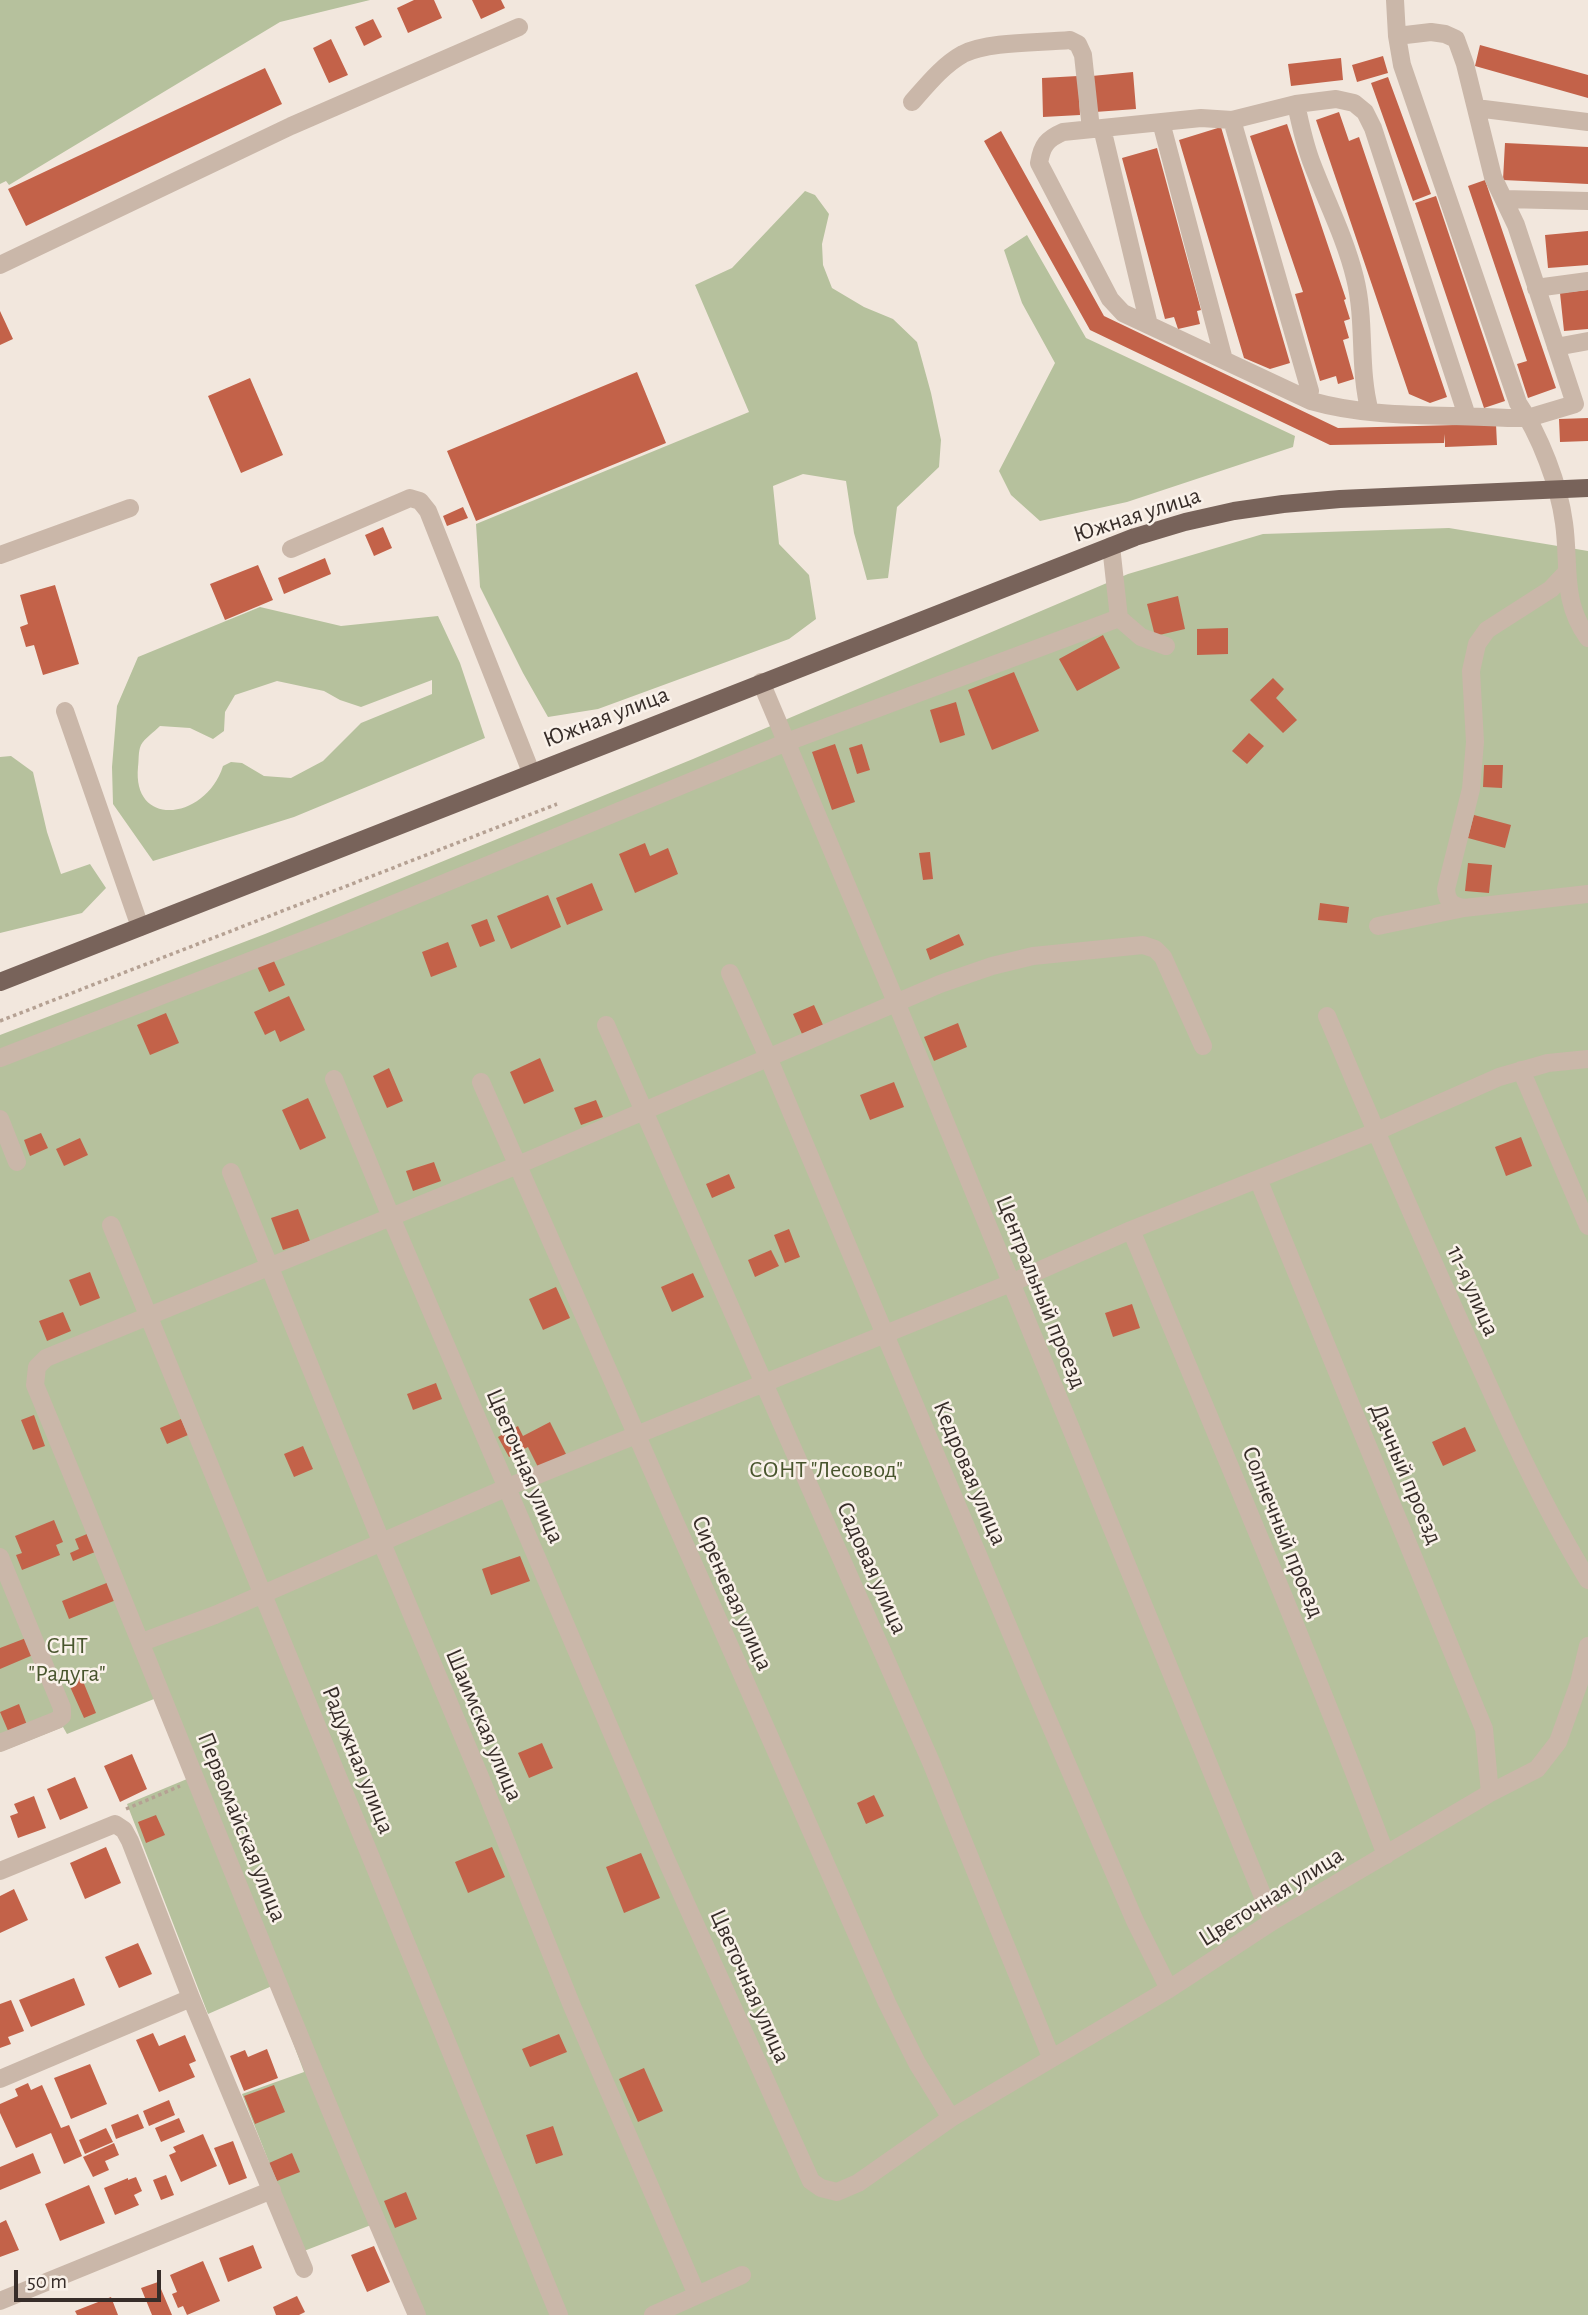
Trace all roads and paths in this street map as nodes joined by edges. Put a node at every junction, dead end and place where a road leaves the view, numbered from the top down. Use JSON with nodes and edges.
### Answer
{"nodes":[{"id":1,"x":1395,"y":0,"type":"edge"},
{"id":2,"x":519,"y":27,"type":"dead end"},
{"id":3,"x":1397,"y":36,"type":"junction"},
{"id":4,"x":912,"y":102,"type":"dead end"},
{"id":5,"x":1296,"y":104,"type":"junction"},
{"id":6,"x":1476,"y":108,"type":"junction"},
{"id":7,"x":1232,"y":120,"type":"junction"},
{"id":8,"x":1161,"y":122,"type":"junction"},
{"id":9,"x":1588,"y":122,"type":"edge"},
{"id":10,"x":1096,"y":129,"type":"junction"},
{"id":11,"x":1504,"y":199,"type":"junction"},
{"id":12,"x":1588,"y":201,"type":"edge"},
{"id":13,"x":0,"y":265,"type":"edge"},
{"id":14,"x":1588,"y":281,"type":"edge"},
{"id":15,"x":1536,"y":288,"type":"junction"},
{"id":16,"x":1149,"y":325,"type":"junction"},
{"id":17,"x":1588,"y":341,"type":"edge"},
{"id":18,"x":1556,"y":347,"type":"junction"},
{"id":19,"x":1224,"y":360,"type":"junction"},
{"id":20,"x":1310,"y":391,"type":"dead end"},
{"id":21,"x":1582,"y":404,"type":"edge"},
{"id":22,"x":1370,"y":412,"type":"junction"},
{"id":23,"x":1467,"y":416,"type":"junction"},
{"id":24,"x":1528,"y":418,"type":"junction"},
{"id":25,"x":1588,"y":488,"type":"edge"},
{"id":26,"x":1555,"y":489,"type":"junction"},
{"id":27,"x":130,"y":509,"type":"dead end"},
{"id":28,"x":1111,"y":546,"type":"junction"},
{"id":29,"x":291,"y":549,"type":"dead end"},
{"id":30,"x":0,"y":555,"type":"edge"},
{"id":31,"x":1566,"y":573,"type":"junction"},
{"id":32,"x":1119,"y":618,"type":"junction"},
{"id":33,"x":1588,"y":638,"type":"edge"},
{"id":34,"x":1166,"y":646,"type":"dead end"},
{"id":35,"x":761,"y":682,"type":"junction"},
{"id":36,"x":65,"y":711,"type":"dead end"},
{"id":37,"x":787,"y":742,"type":"junction"},
{"id":38,"x":531,"y":772,"type":"junction"},
{"id":39,"x":557,"y":804,"type":"dead end"},
{"id":40,"x":1588,"y":894,"type":"edge"},
{"id":41,"x":1464,"y":908,"type":"junction"},
{"id":42,"x":1378,"y":926,"type":"dead end"},
{"id":43,"x":140,"y":927,"type":"junction"},
{"id":44,"x":730,"y":973,"type":"dead end"},
{"id":45,"x":0,"y":982,"type":"edge"},
{"id":46,"x":896,"y":1002,"type":"junction"},
{"id":47,"x":1327,"y":1016,"type":"dead end"},
{"id":48,"x":0,"y":1021,"type":"edge"},
{"id":49,"x":606,"y":1026,"type":"dead end"},
{"id":50,"x":1203,"y":1046,"type":"dead end"},
{"id":51,"x":768,"y":1057,"type":"junction"},
{"id":52,"x":0,"y":1058,"type":"edge"},
{"id":53,"x":1588,"y":1059,"type":"edge"},
{"id":54,"x":1521,"y":1070,"type":"junction"},
{"id":55,"x":334,"y":1079,"type":"dead end"},
{"id":56,"x":481,"y":1082,"type":"dead end"},
{"id":57,"x":644,"y":1113,"type":"junction"},
{"id":58,"x":0,"y":1119,"type":"edge"},
{"id":59,"x":1375,"y":1132,"type":"junction"},
{"id":60,"x":17,"y":1162,"type":"dead end"},
{"id":61,"x":518,"y":1166,"type":"junction"},
{"id":62,"x":231,"y":1172,"type":"dead end"},
{"id":63,"x":1258,"y":1179,"type":"junction"},
{"id":64,"x":391,"y":1217,"type":"junction"},
{"id":65,"x":111,"y":1225,"type":"dead end"},
{"id":66,"x":1588,"y":1226,"type":"edge"},
{"id":67,"x":1131,"y":1230,"type":"junction"},
{"id":68,"x":270,"y":1267,"type":"junction"},
{"id":69,"x":1011,"y":1283,"type":"junction"},
{"id":70,"x":148,"y":1316,"type":"junction"},
{"id":71,"x":885,"y":1334,"type":"junction"},
{"id":72,"x":764,"y":1383,"type":"junction"},
{"id":73,"x":635,"y":1435,"type":"junction"},
{"id":74,"x":508,"y":1487,"type":"junction"},
{"id":75,"x":381,"y":1541,"type":"junction"},
{"id":76,"x":0,"y":1558,"type":"edge"},
{"id":77,"x":1588,"y":1580,"type":"edge"},
{"id":78,"x":264,"y":1594,"type":"junction"},
{"id":79,"x":142,"y":1642,"type":"junction"},
{"id":80,"x":1588,"y":1646,"type":"edge"},
{"id":81,"x":0,"y":1744,"type":"edge"},
{"id":82,"x":197,"y":1778,"type":"junction"},
{"id":83,"x":1490,"y":1793,"type":"junction"},
{"id":84,"x":115,"y":1824,"type":"junction"},
{"id":85,"x":1386,"y":1855,"type":"junction"},
{"id":86,"x":0,"y":1871,"type":"edge"},
{"id":87,"x":1273,"y":1921,"type":"junction"},
{"id":88,"x":1169,"y":1989,"type":"junction"},
{"id":89,"x":191,"y":1998,"type":"junction"},
{"id":90,"x":1051,"y":2057,"type":"junction"},
{"id":91,"x":0,"y":2079,"type":"edge"},
{"id":92,"x":951,"y":2118,"type":"junction"},
{"id":93,"x":272,"y":2190,"type":"junction"},
{"id":94,"x":304,"y":2269,"type":"dead end"},
{"id":95,"x":742,"y":2274,"type":"dead end"},
{"id":96,"x":697,"y":2294,"type":"junction"},
{"id":97,"x":0,"y":2301,"type":"edge"},
{"id":98,"x":416,"y":2315,"type":"edge"},
{"id":99,"x":559,"y":2315,"type":"edge"},
{"id":100,"x":653,"y":2315,"type":"edge"}],
"edges":[{"from":1,"to":3,"type":"street"},
{"from":2,"to":13,"type":"street"},
{"from":3,"to":6,"type":"street"},
{"from":3,"to":24,"type":"street"},
{"from":4,"to":10,"type":"street"},
{"from":5,"to":7,"type":"street"},
{"from":5,"to":22,"type":"street"},
{"from":5,"to":23,"type":"street"},
{"from":6,"to":9,"type":"street"},
{"from":6,"to":11,"type":"street"},
{"from":7,"to":8,"type":"street"},
{"from":7,"to":20,"type":"street"},
{"from":8,"to":10,"type":"street"},
{"from":8,"to":19,"type":"street"},
{"from":10,"to":16,"type":"street"},
{"from":10,"to":16,"type":"street"},
{"from":11,"to":12,"type":"street"},
{"from":11,"to":15,"type":"street"},
{"from":14,"to":15,"type":"street"},
{"from":15,"to":18,"type":"street"},
{"from":16,"to":19,"type":"street"},
{"from":17,"to":18,"type":"street"},
{"from":18,"to":21,"type":"street"},
{"from":19,"to":22,"type":"street"},
{"from":21,"to":24,"type":"street"},
{"from":22,"to":23,"type":"street"},
{"from":23,"to":24,"type":"street"},
{"from":24,"to":26,"type":"street"},
{"from":25,"to":26,"type":"main road","name":"Южная улица"},
{"from":26,"to":28,"type":"main road","name":"Южная улица"},
{"from":26,"to":31,"type":"street"},
{"from":27,"to":30,"type":"street"},
{"from":28,"to":32,"type":"street"},
{"from":28,"to":35,"type":"main road","name":"Южная улица"},
{"from":29,"to":38,"type":"street"},
{"from":31,"to":33,"type":"street"},
{"from":31,"to":41,"type":"street"},
{"from":32,"to":34,"type":"street"},
{"from":32,"to":37,"type":"street"},
{"from":35,"to":37,"type":"street","name":"Центральный проезд"},
{"from":35,"to":38,"type":"main road","name":"Южная улица"},
{"from":36,"to":43,"type":"street"},
{"from":37,"to":46,"type":"street","name":"Центральный проезд"},
{"from":37,"to":52,"type":"street"},
{"from":38,"to":43,"type":"main road","name":"Южная улица"},
{"from":39,"to":48,"type":"path"},
{"from":40,"to":41,"type":"street"},
{"from":41,"to":42,"type":"street"},
{"from":43,"to":45,"type":"main road","name":"Южная улица"},
{"from":44,"to":51,"type":"street","name":"Кедровая улица"},
{"from":46,"to":50,"type":"street"},
{"from":46,"to":51,"type":"street"},
{"from":46,"to":69,"type":"street","name":"Центральный проезд"},
{"from":47,"to":59,"type":"street","name":"11-я улица"},
{"from":49,"to":57,"type":"street","name":"Садовая улица"},
{"from":51,"to":57,"type":"street"},
{"from":51,"to":71,"type":"street","name":"Кедровая улица"},
{"from":53,"to":54,"type":"street"},
{"from":54,"to":59,"type":"street"},
{"from":54,"to":66,"type":"street"},
{"from":55,"to":64,"type":"street","name":"Цветочная улица"},
{"from":56,"to":61,"type":"street","name":"Сиреневая улица"},
{"from":57,"to":61,"type":"street"},
{"from":57,"to":72,"type":"street","name":"Садовая улица"},
{"from":58,"to":60,"type":"street"},
{"from":59,"to":63,"type":"street"},
{"from":59,"to":77,"type":"street","name":"11-я улица"},
{"from":61,"to":64,"type":"street"},
{"from":61,"to":73,"type":"street","name":"Сиреневая улица"},
{"from":62,"to":68,"type":"street","name":"Шаимская улица"},
{"from":63,"to":67,"type":"street"},
{"from":63,"to":83,"type":"street","name":"Дачный проезд"},
{"from":64,"to":68,"type":"street"},
{"from":64,"to":74,"type":"street","name":"Цветочная улица"},
{"from":65,"to":70,"type":"street","name":"Радужная улица"},
{"from":67,"to":69,"type":"street"},
{"from":67,"to":85,"type":"street","name":"Солнечный проезд"},
{"from":68,"to":70,"type":"street"},
{"from":68,"to":75,"type":"street","name":"Шаимская улица"},
{"from":69,"to":71,"type":"street"},
{"from":69,"to":87,"type":"street","name":"Центральный проезд"},
{"from":70,"to":78,"type":"street","name":"Радужная улица"},
{"from":70,"to":79,"type":"street","name":"Первомайская улица"},
{"from":71,"to":72,"type":"street"},
{"from":71,"to":88,"type":"street","name":"Кедровая улица"},
{"from":72,"to":73,"type":"street"},
{"from":72,"to":90,"type":"street","name":"Садовая улица"},
{"from":73,"to":74,"type":"street"},
{"from":73,"to":92,"type":"street","name":"Сиреневая улица"},
{"from":74,"to":75,"type":"street"},
{"from":74,"to":92,"type":"street","name":"Цветочная улица"},
{"from":75,"to":78,"type":"street"},
{"from":75,"to":96,"type":"street","name":"Шаимская улица"},
{"from":76,"to":81,"type":"street"},
{"from":78,"to":79,"type":"street"},
{"from":78,"to":99,"type":"street","name":"Радужная улица"},
{"from":79,"to":82,"type":"street","name":"Первомайская улица"},
{"from":80,"to":83,"type":"street","name":"Цветочная улица"},
{"from":82,"to":84,"type":"path"},
{"from":82,"to":98,"type":"street","name":"Первомайская улица"},
{"from":83,"to":85,"type":"street","name":"Цветочная улица"},
{"from":84,"to":86,"type":"street"},
{"from":84,"to":89,"type":"street"},
{"from":85,"to":87,"type":"street","name":"Цветочная улица"},
{"from":87,"to":88,"type":"street","name":"Цветочная улица"},
{"from":88,"to":90,"type":"street","name":"Цветочная улица"},
{"from":89,"to":91,"type":"street"},
{"from":89,"to":93,"type":"street"},
{"from":90,"to":92,"type":"street","name":"Цветочная улица"},
{"from":93,"to":94,"type":"street"},
{"from":93,"to":97,"type":"street"},
{"from":95,"to":96,"type":"street"},
{"from":96,"to":100,"type":"street"}]}
